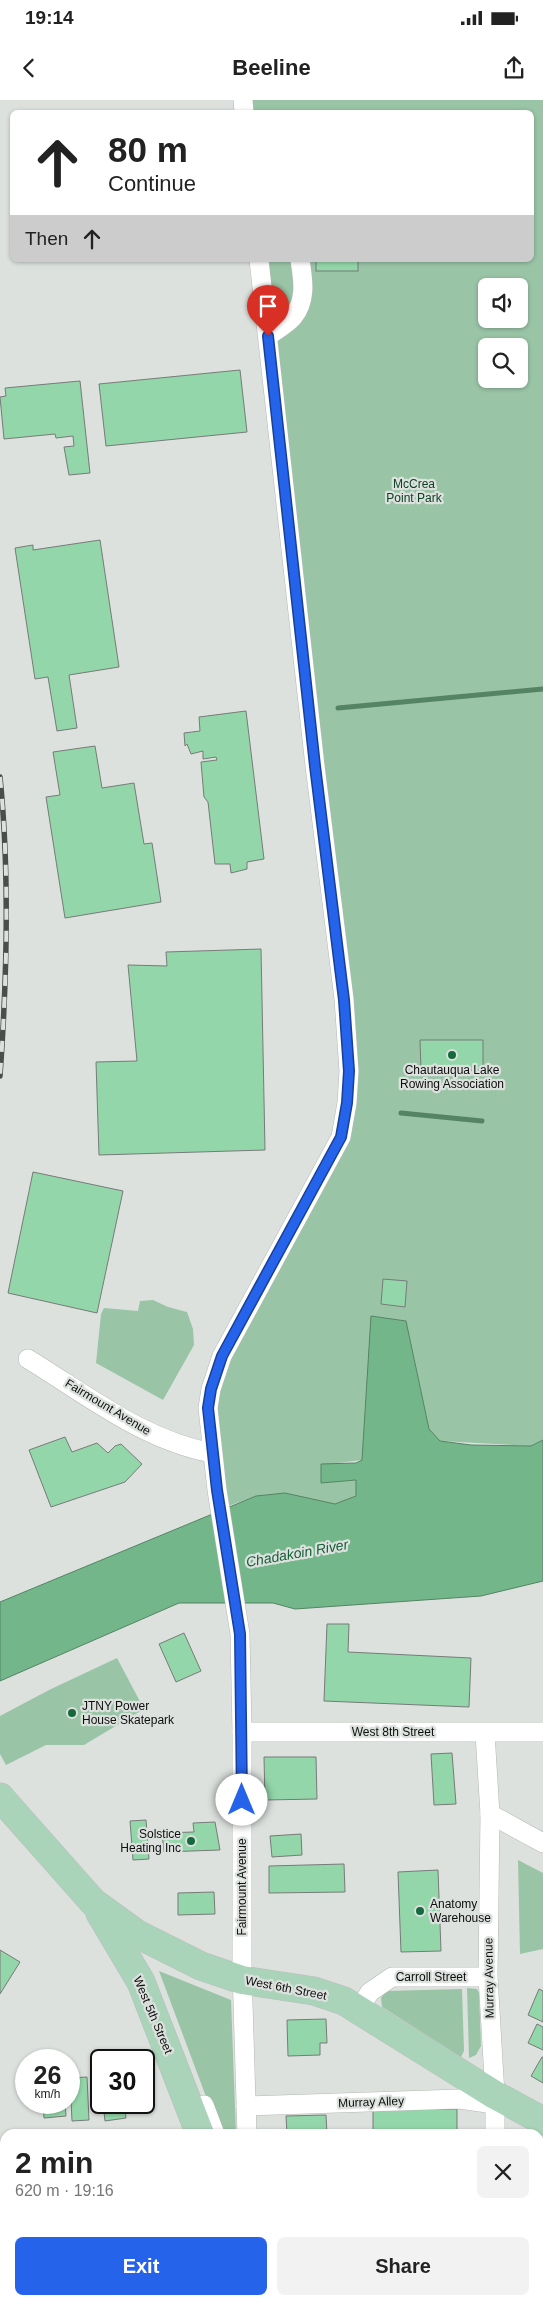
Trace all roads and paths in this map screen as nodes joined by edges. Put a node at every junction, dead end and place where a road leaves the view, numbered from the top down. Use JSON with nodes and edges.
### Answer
{"nodes":[{"id":1,"x":259,"y":262,"type":"edge"},
{"id":2,"x":300,"y":262,"type":"edge"},
{"id":3,"x":268,"y":336,"type":"junction"},
{"id":4,"x":28,"y":1359,"type":"dead end"},
{"id":5,"x":212,"y":1453,"type":"junction"},
{"id":6,"x":242,"y":1732,"type":"junction"},
{"id":7,"x":543,"y":1732,"type":"edge"},
{"id":8,"x":485,"y":1733,"type":"junction"},
{"id":9,"x":0,"y":1797,"type":"edge"},
{"id":10,"x":490,"y":1814,"type":"junction"},
{"id":11,"x":543,"y":1843,"type":"edge"},
{"id":12,"x":93,"y":1902,"type":"junction"},
{"id":13,"x":135,"y":1972,"type":"junction"},
{"id":14,"x":488,"y":1977,"type":"junction"},
{"id":15,"x":242,"y":1980,"type":"junction"},
{"id":16,"x":358,"y":2010,"type":"junction"},
{"id":17,"x":495,"y":2099,"type":"junction"},
{"id":18,"x":246,"y":2106,"type":"junction"},
{"id":19,"x":543,"y":2121,"type":"edge"},
{"id":20,"x":198,"y":2129,"type":"edge"},
{"id":21,"x":213,"y":2129,"type":"edge"},
{"id":22,"x":247,"y":2129,"type":"edge"},
{"id":23,"x":494,"y":2129,"type":"edge"}],
"edges":[{"from":1,"to":3,"type":"street"},
{"from":2,"to":3,"type":"street"},
{"from":3,"to":5,"type":"street"},
{"from":4,"to":5,"type":"street","name":"Fairmount Avenue"},
{"from":5,"to":6,"type":"street","name":"Fairmount Avenue"},
{"from":6,"to":8,"type":"street","name":"West 8th Street"},
{"from":6,"to":15,"type":"street","name":"Fairmount Avenue"},
{"from":7,"to":8,"type":"street","name":"West 8th Street"},
{"from":8,"to":10,"type":"street","name":"Murray Avenue"},
{"from":9,"to":12,"type":"main road","name":"West 6th Street"},
{"from":10,"to":11,"type":"street"},
{"from":10,"to":14,"type":"street","name":"Murray Avenue"},
{"from":12,"to":13,"type":"main road","name":"West 5th Street"},
{"from":12,"to":15,"type":"main road","name":"West 6th Street"},
{"from":13,"to":20,"type":"main road","name":"West 5th Street"},
{"from":13,"to":21,"type":"street"},
{"from":14,"to":16,"type":"street","name":"Carroll Street"},
{"from":14,"to":17,"type":"street","name":"Murray Avenue"},
{"from":15,"to":16,"type":"main road","name":"West 6th Street"},
{"from":15,"to":18,"type":"street","name":"Fairmount Avenue"},
{"from":16,"to":17,"type":"main road","name":"West 6th Street"},
{"from":17,"to":18,"type":"street","name":"Murray Alley"},
{"from":17,"to":19,"type":"main road","name":"West 6th Street"},
{"from":17,"to":23,"type":"street","name":"Murray Avenue"},
{"from":18,"to":22,"type":"street","name":"Fairmount Avenue"}]}
